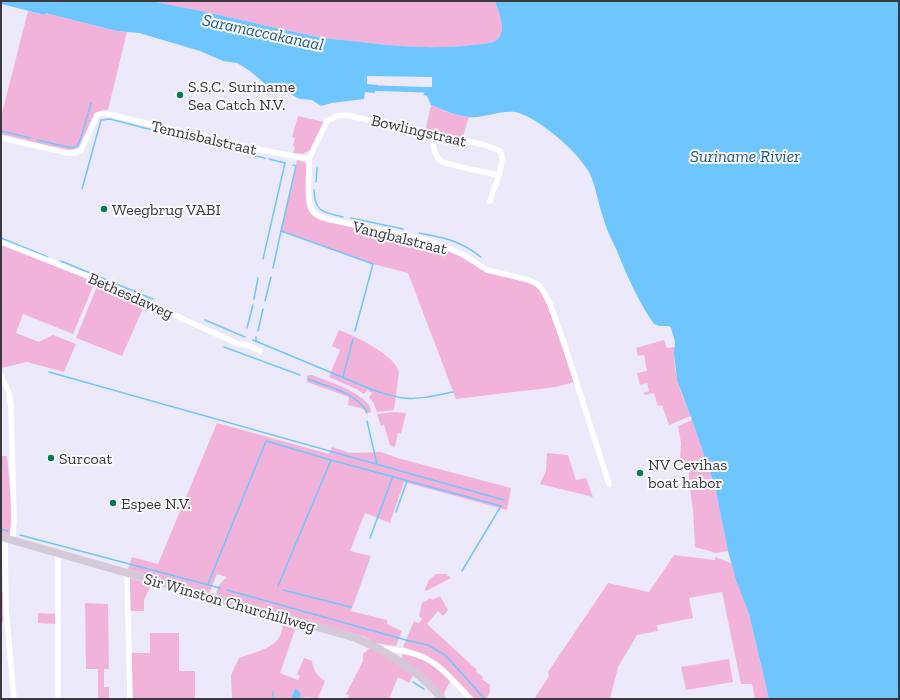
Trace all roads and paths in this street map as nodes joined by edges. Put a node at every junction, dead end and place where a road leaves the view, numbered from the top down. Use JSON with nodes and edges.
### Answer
{"nodes":[{"id":1,"x":433,"y":134,"type":"junction"},
{"id":2,"x":1,"y":138,"type":"edge"},
{"id":3,"x":309,"y":159,"type":"junction"},
{"id":4,"x":498,"y":175,"type":"junction"},
{"id":5,"x":490,"y":201,"type":"dead end"},
{"id":6,"x":1,"y":242,"type":"edge"},
{"id":7,"x":260,"y":351,"type":"dead end"},
{"id":8,"x":1,"y":375,"type":"edge"},
{"id":9,"x":609,"y":484,"type":"dead end"},
{"id":10,"x":6,"y":539,"type":"edge"},
{"id":11,"x":58,"y":552,"type":"junction"},
{"id":12,"x":127,"y":573,"type":"junction"},
{"id":13,"x":380,"y":649,"type":"junction"},
{"id":14,"x":14,"y":699,"type":"edge"},
{"id":15,"x":58,"y":699,"type":"edge"},
{"id":16,"x":130,"y":699,"type":"edge"},
{"id":17,"x":442,"y":699,"type":"edge"},
{"id":18,"x":471,"y":699,"type":"edge"}],
"edges":[{"from":1,"to":3,"type":"street","name":"Bowlingstraat"},
{"from":1,"to":4,"type":"street"},
{"from":1,"to":4,"type":"street","name":"Bowlingstraat"},
{"from":2,"to":3,"type":"street","name":"Tennisbalstraat"},
{"from":3,"to":9,"type":"street","name":"Vangbalstraat"},
{"from":4,"to":5,"type":"street","name":"Bowlingstraat"},
{"from":6,"to":7,"type":"street","name":"Bethesdaweg"},
{"from":8,"to":10,"type":"street"},
{"from":10,"to":11,"type":"street","name":"Sir Winston Churchillweg"},
{"from":10,"to":14,"type":"street"},
{"from":11,"to":12,"type":"street","name":"Sir Winston Churchillweg"},
{"from":11,"to":15,"type":"street"},
{"from":12,"to":13,"type":"street","name":"Sir Winston Churchillweg"},
{"from":12,"to":16,"type":"street"},
{"from":13,"to":17,"type":"street","name":"Sir Winston Churchillweg"},
{"from":13,"to":18,"type":"street"}]}
